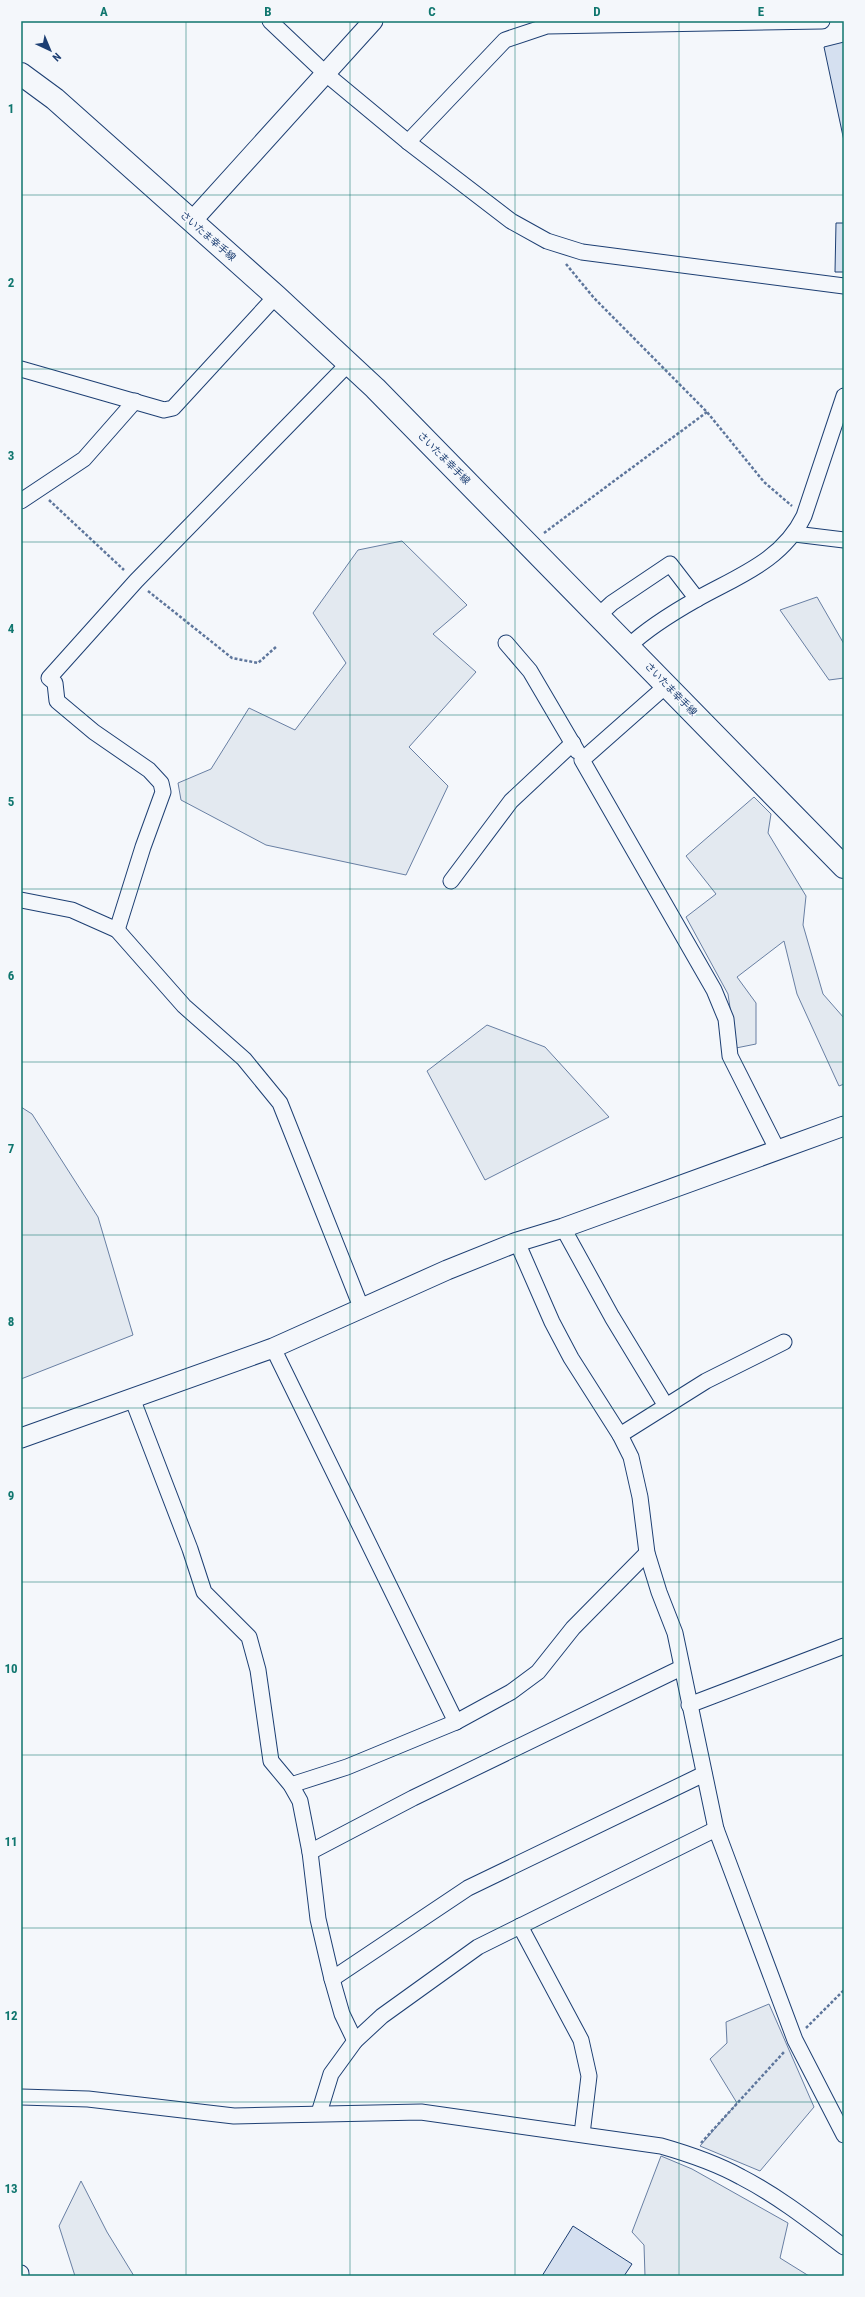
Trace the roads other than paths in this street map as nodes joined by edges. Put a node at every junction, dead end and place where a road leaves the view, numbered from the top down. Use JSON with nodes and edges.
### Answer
{"nodes":[{"id":1,"x":270,"y":21,"type":"edge"},
{"id":2,"x":373,"y":21,"type":"edge"},
{"id":3,"x":822,"y":21,"type":"edge"},
{"id":4,"x":636,"y":23,"type":"edge"},
{"id":5,"x":530,"y":26,"type":"edge"},
{"id":6,"x":21,"y":74,"type":"edge"},
{"id":7,"x":326,"y":74,"type":"junction"},
{"id":8,"x":408,"y":142,"type":"junction"},
{"id":9,"x":192,"y":221,"type":"junction"},
{"id":10,"x":844,"y":286,"type":"edge"},
{"id":11,"x":276,"y":296,"type":"junction"},
{"id":12,"x":349,"y":363,"type":"junction"},
{"id":13,"x":21,"y":369,"type":"edge"},
{"id":14,"x":844,"y":396,"type":"edge"},
{"id":15,"x":135,"y":401,"type":"junction"},
{"id":16,"x":21,"y":501,"type":"edge"},
{"id":17,"x":795,"y":534,"type":"junction"},
{"id":18,"x":844,"y":540,"type":"edge"},
{"id":19,"x":697,"y":599,"type":"junction"},
{"id":20,"x":599,"y":615,"type":"junction"},
{"id":21,"x":506,"y":643,"type":"dead end"},
{"id":22,"x":629,"y":646,"type":"junction"},
{"id":23,"x":667,"y":685,"type":"junction"},
{"id":24,"x":573,"y":743,"type":"junction"},
{"id":25,"x":582,"y":760,"type":"junction"},
{"id":26,"x":844,"y":867,"type":"edge"},
{"id":27,"x":451,"y":881,"type":"dead end"},
{"id":28,"x":21,"y":900,"type":"edge"},
{"id":29,"x":117,"y":930,"type":"junction"},
{"id":30,"x":844,"y":1126,"type":"edge"},
{"id":31,"x":778,"y":1150,"type":"junction"},
{"id":32,"x":562,"y":1228,"type":"junction"},
{"id":33,"x":518,"y":1242,"type":"junction"},
{"id":34,"x":361,"y":1307,"type":"junction"},
{"id":35,"x":784,"y":1342,"type":"dead end"},
{"id":36,"x":274,"y":1348,"type":"junction"},
{"id":37,"x":132,"y":1398,"type":"junction"},
{"id":38,"x":666,"y":1406,"type":"junction"},
{"id":39,"x":620,"y":1435,"type":"junction"},
{"id":40,"x":21,"y":1438,"type":"edge"},
{"id":41,"x":647,"y":1553,"type":"junction"},
{"id":42,"x":844,"y":1646,"type":"edge"},
{"id":43,"x":681,"y":1668,"type":"junction"},
{"id":44,"x":689,"y":1705,"type":"junction"},
{"id":45,"x":456,"y":1722,"type":"junction"},
{"id":46,"x":704,"y":1774,"type":"junction"},
{"id":47,"x":291,"y":1785,"type":"junction"},
{"id":48,"x":716,"y":1828,"type":"junction"},
{"id":49,"x":310,"y":1852,"type":"junction"},
{"id":50,"x":520,"y":1926,"type":"junction"},
{"id":51,"x":332,"y":1979,"type":"junction"},
{"id":52,"x":355,"y":2041,"type":"junction"},
{"id":53,"x":21,"y":2097,"type":"edge"},
{"id":54,"x":319,"y":2113,"type":"junction"},
{"id":55,"x":582,"y":2134,"type":"junction"},
{"id":56,"x":844,"y":2135,"type":"edge"},
{"id":57,"x":844,"y":2248,"type":"edge"}],
"edges":[{"from":1,"to":7,"type":"street"},
{"from":2,"to":7,"type":"street"},
{"from":3,"to":4,"type":"street"},
{"from":4,"to":5,"type":"street"},
{"from":5,"to":8,"type":"street"},
{"from":6,"to":9,"type":"main road","name":"さいたま幸手線"},
{"from":7,"to":8,"type":"street"},
{"from":7,"to":9,"type":"street"},
{"from":8,"to":10,"type":"street"},
{"from":9,"to":11,"type":"main road","name":"さいたま幸手線"},
{"from":11,"to":12,"type":"main road","name":"さいたま幸手線"},
{"from":11,"to":15,"type":"street"},
{"from":12,"to":20,"type":"main road","name":"さいたま幸手線"},
{"from":12,"to":29,"type":"street"},
{"from":13,"to":15,"type":"street"},
{"from":14,"to":17,"type":"street"},
{"from":15,"to":16,"type":"street"},
{"from":17,"to":18,"type":"street"},
{"from":17,"to":19,"type":"street"},
{"from":19,"to":20,"type":"street"},
{"from":19,"to":22,"type":"street"},
{"from":20,"to":22,"type":"main road","name":"さいたま幸手線"},
{"from":21,"to":24,"type":"street"},
{"from":22,"to":23,"type":"main road","name":"さいたま幸手線"},
{"from":23,"to":25,"type":"street"},
{"from":23,"to":26,"type":"main road","name":"さいたま幸手線"},
{"from":24,"to":25,"type":"street"},
{"from":24,"to":27,"type":"street"},
{"from":25,"to":31,"type":"street"},
{"from":28,"to":29,"type":"street"},
{"from":29,"to":34,"type":"street"},
{"from":30,"to":31,"type":"street"},
{"from":31,"to":32,"type":"street"},
{"from":32,"to":33,"type":"street"},
{"from":32,"to":38,"type":"street"},
{"from":33,"to":34,"type":"street"},
{"from":33,"to":39,"type":"street"},
{"from":34,"to":36,"type":"street"},
{"from":35,"to":38,"type":"street"},
{"from":36,"to":37,"type":"street"},
{"from":36,"to":45,"type":"street"},
{"from":37,"to":40,"type":"street"},
{"from":37,"to":47,"type":"street"},
{"from":38,"to":39,"type":"street"},
{"from":39,"to":41,"type":"street"},
{"from":41,"to":43,"type":"street"},
{"from":41,"to":45,"type":"street"},
{"from":42,"to":44,"type":"street"},
{"from":43,"to":44,"type":"street"},
{"from":43,"to":49,"type":"street"},
{"from":44,"to":46,"type":"street"},
{"from":45,"to":47,"type":"street"},
{"from":46,"to":48,"type":"street"},
{"from":46,"to":51,"type":"street"},
{"from":47,"to":49,"type":"street"},
{"from":48,"to":50,"type":"street"},
{"from":48,"to":56,"type":"street"},
{"from":49,"to":51,"type":"street"},
{"from":50,"to":52,"type":"street"},
{"from":50,"to":55,"type":"street"},
{"from":51,"to":52,"type":"street"},
{"from":52,"to":54,"type":"street"},
{"from":53,"to":54,"type":"street"},
{"from":54,"to":55,"type":"street"},
{"from":55,"to":57,"type":"street"}]}
